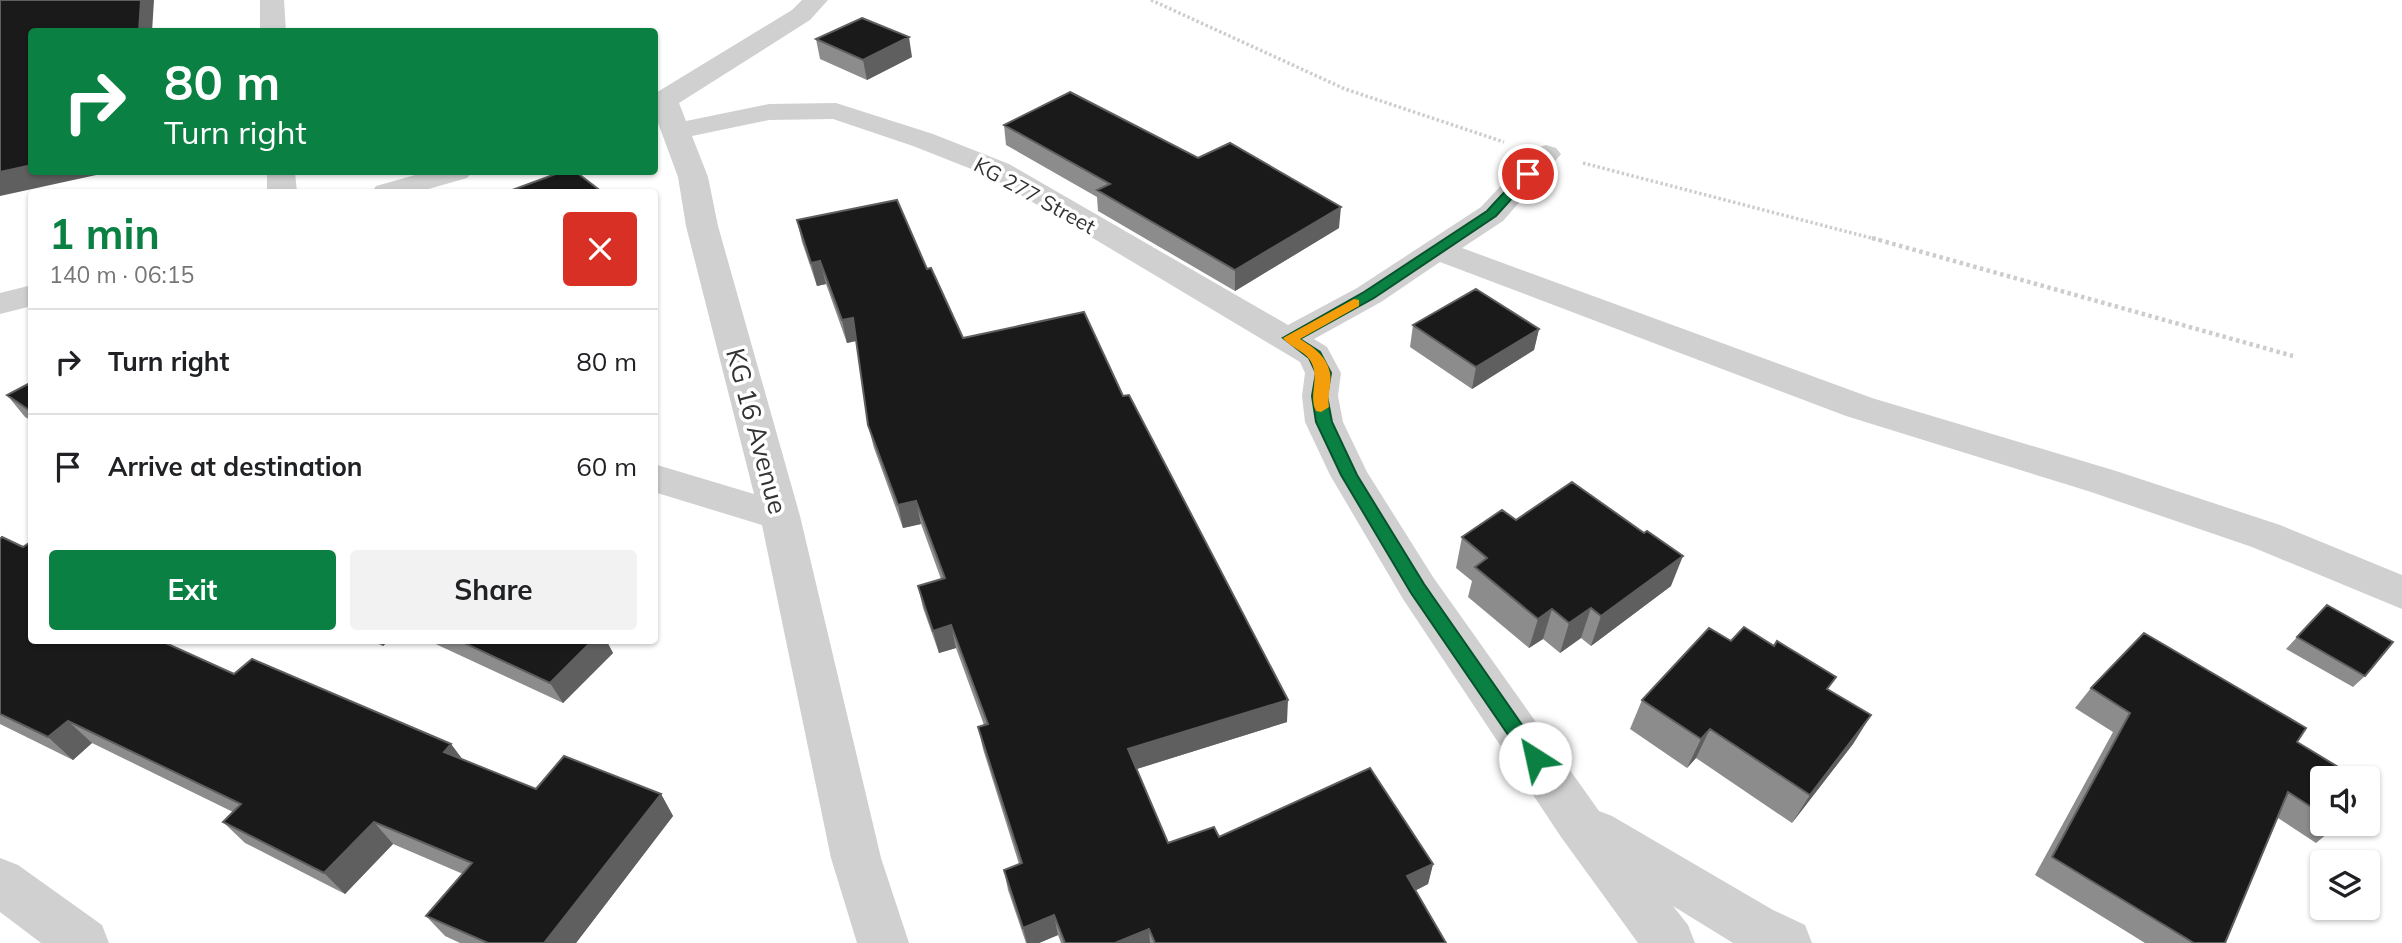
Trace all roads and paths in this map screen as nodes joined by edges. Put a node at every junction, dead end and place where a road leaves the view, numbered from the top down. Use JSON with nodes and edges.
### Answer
{"nodes":[{"id":1,"x":272,"y":0,"type":"edge"},
{"id":2,"x":816,"y":0,"type":"edge"},
{"id":3,"x":1151,"y":0,"type":"edge"},
{"id":4,"x":273,"y":28,"type":"edge"},
{"id":5,"x":665,"y":112,"type":"edge"},
{"id":6,"x":1546,"y":153,"type":"junction"},
{"id":7,"x":446,"y":175,"type":"edge"},
{"id":8,"x":398,"y":189,"type":"edge"},
{"id":9,"x":1437,"y":250,"type":"junction"},
{"id":10,"x":28,"y":296,"type":"edge"},
{"id":11,"x":0,"y":304,"type":"edge"},
{"id":12,"x":1290,"y":338,"type":"junction"},
{"id":13,"x":2293,"y":356,"type":"dead end"},
{"id":14,"x":658,"y":479,"type":"edge"},
{"id":15,"x":780,"y":516,"type":"junction"},
{"id":16,"x":2402,"y":593,"type":"edge"},
{"id":17,"x":1578,"y":822,"type":"junction"},
{"id":18,"x":0,"y":882,"type":"edge"},
{"id":19,"x":83,"y":943,"type":"edge"},
{"id":20,"x":883,"y":943,"type":"edge"},
{"id":21,"x":1669,"y":943,"type":"edge"},
{"id":22,"x":1786,"y":943,"type":"edge"}],
"edges":[{"from":1,"to":4,"type":"street"},
{"from":2,"to":5,"type":"street"},
{"from":3,"to":6,"type":"path"},
{"from":5,"to":12,"type":"street","name":"KG 277 Street"},
{"from":5,"to":15,"type":"street","name":"KG 16 Avenue"},
{"from":6,"to":9,"type":"street"},
{"from":6,"to":13,"type":"path"},
{"from":7,"to":8,"type":"street"},
{"from":9,"to":12,"type":"street"},
{"from":9,"to":16,"type":"street"},
{"from":10,"to":11,"type":"street"},
{"from":12,"to":17,"type":"street","name":"KG 277 Street"},
{"from":14,"to":15,"type":"street"},
{"from":15,"to":20,"type":"street","name":"KG 16 Avenue"},
{"from":17,"to":21,"type":"street","name":"KG 277 Street"},
{"from":17,"to":22,"type":"street"},
{"from":18,"to":19,"type":"street"}]}
